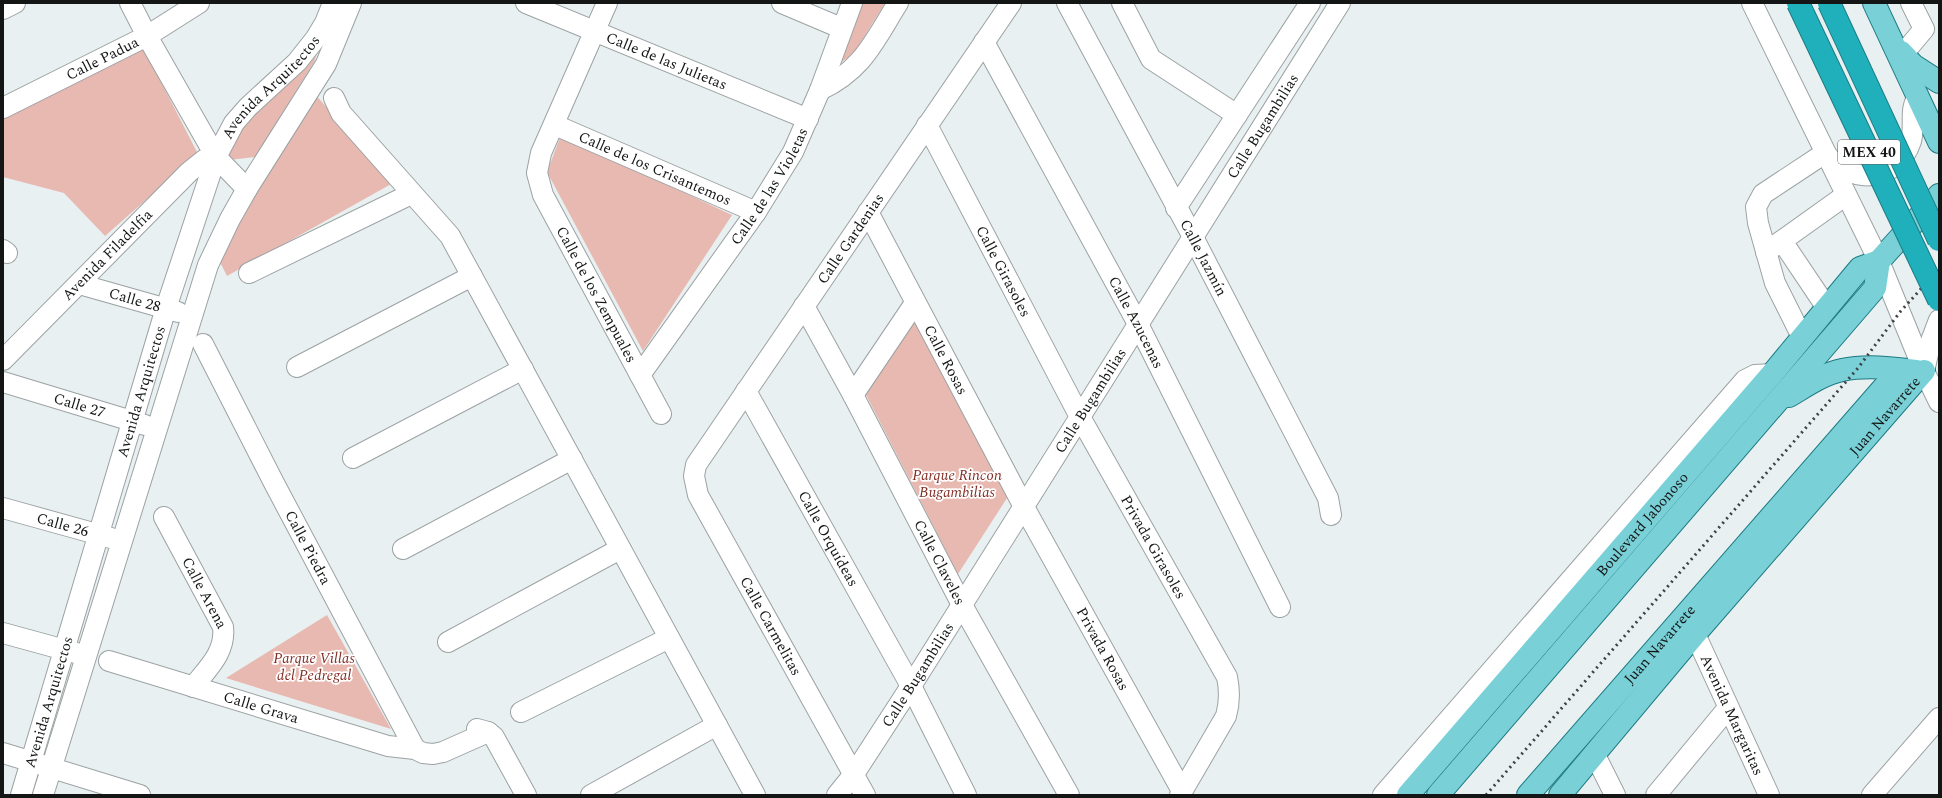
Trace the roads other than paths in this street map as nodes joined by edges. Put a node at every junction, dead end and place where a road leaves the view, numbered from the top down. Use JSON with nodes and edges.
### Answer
{"nodes":[{"id":1,"x":15,"y":3,"type":"edge"},
{"id":2,"x":130,"y":3,"type":"edge"},
{"id":3,"x":199,"y":3,"type":"edge"},
{"id":4,"x":333,"y":3,"type":"edge"},
{"id":5,"x":351,"y":3,"type":"edge"},
{"id":6,"x":526,"y":3,"type":"edge"},
{"id":7,"x":607,"y":3,"type":"edge"},
{"id":8,"x":782,"y":3,"type":"edge"},
{"id":9,"x":852,"y":3,"type":"edge"},
{"id":10,"x":898,"y":3,"type":"edge"},
{"id":11,"x":1011,"y":3,"type":"edge"},
{"id":12,"x":1067,"y":3,"type":"edge"},
{"id":13,"x":1122,"y":3,"type":"edge"},
{"id":14,"x":1340,"y":3,"type":"edge"},
{"id":15,"x":1752,"y":3,"type":"edge"},
{"id":16,"x":1798,"y":3,"type":"edge"},
{"id":17,"x":1829,"y":3,"type":"edge"},
{"id":18,"x":1874,"y":3,"type":"edge"},
{"id":19,"x":1911,"y":3,"type":"edge"},
{"id":20,"x":1310,"y":4,"type":"edge"},
{"id":21,"x":3,"y":9,"type":"edge"},
{"id":22,"x":1328,"y":22,"type":"junction"},
{"id":23,"x":332,"y":28,"type":"junction"},
{"id":24,"x":841,"y":28,"type":"junction"},
{"id":25,"x":595,"y":32,"type":"junction"},
{"id":26,"x":146,"y":36,"type":"junction"},
{"id":27,"x":984,"y":42,"type":"junction"},
{"id":28,"x":1898,"y":48,"type":"junction"},
{"id":29,"x":1939,"y":82,"type":"edge"},
{"id":30,"x":820,"y":90,"type":"junction"},
{"id":31,"x":1918,"y":96,"type":"junction"},
{"id":32,"x":334,"y":98,"type":"dead end"},
{"id":33,"x":3,"y":108,"type":"edge"},
{"id":34,"x":1237,"y":115,"type":"junction"},
{"id":35,"x":808,"y":119,"type":"junction"},
{"id":36,"x":555,"y":125,"type":"junction"},
{"id":37,"x":927,"y":125,"type":"junction"},
{"id":38,"x":1939,"y":142,"type":"edge"},
{"id":39,"x":1825,"y":153,"type":"junction"},
{"id":40,"x":216,"y":156,"type":"junction"},
{"id":41,"x":247,"y":189,"type":"junction"},
{"id":42,"x":411,"y":194,"type":"junction"},
{"id":43,"x":1846,"y":195,"type":"junction"},
{"id":44,"x":1937,"y":198,"type":"edge"},
{"id":45,"x":1176,"y":208,"type":"junction"},
{"id":46,"x":756,"y":212,"type":"junction"},
{"id":47,"x":868,"y":212,"type":"junction"},
{"id":48,"x":1193,"y":237,"type":"junction"},
{"id":49,"x":1939,"y":240,"type":"edge"},
{"id":50,"x":1782,"y":241,"type":"junction"},
{"id":51,"x":1766,"y":252,"type":"junction"},
{"id":52,"x":1879,"y":261,"type":"junction"},
{"id":53,"x":250,"y":273,"type":"dead end"},
{"id":54,"x":472,"y":276,"type":"junction"},
{"id":55,"x":79,"y":284,"type":"junction"},
{"id":56,"x":1939,"y":300,"type":"edge"},
{"id":57,"x":915,"y":303,"type":"junction"},
{"id":58,"x":804,"y":306,"type":"junction"},
{"id":59,"x":166,"y":308,"type":"junction"},
{"id":60,"x":1827,"y":308,"type":"junction"},
{"id":61,"x":191,"y":316,"type":"junction"},
{"id":62,"x":1939,"y":320,"type":"edge"},
{"id":63,"x":1138,"y":324,"type":"junction"},
{"id":64,"x":1802,"y":337,"type":"junction"},
{"id":65,"x":203,"y":344,"type":"dead end"},
{"id":66,"x":3,"y":360,"type":"edge"},
{"id":67,"x":297,"y":367,"type":"dead end"},
{"id":68,"x":523,"y":368,"type":"junction"},
{"id":69,"x":1924,"y":371,"type":"junction"},
{"id":70,"x":640,"y":374,"type":"junction"},
{"id":71,"x":3,"y":382,"type":"edge"},
{"id":72,"x":746,"y":391,"type":"junction"},
{"id":73,"x":853,"y":395,"type":"junction"},
{"id":74,"x":1939,"y":402,"type":"edge"},
{"id":75,"x":1776,"y":403,"type":"junction"},
{"id":76,"x":661,"y":414,"type":"dead end"},
{"id":77,"x":1080,"y":417,"type":"junction"},
{"id":78,"x":133,"y":421,"type":"junction"},
{"id":79,"x":156,"y":429,"type":"junction"},
{"id":80,"x":353,"y":458,"type":"dead end"},
{"id":81,"x":572,"y":459,"type":"junction"},
{"id":82,"x":694,"y":476,"type":"joint"},
{"id":83,"x":1024,"y":507,"type":"junction"},
{"id":84,"x":3,"y":508,"type":"edge"},
{"id":85,"x":1331,"y":515,"type":"dead end"},
{"id":86,"x":164,"y":517,"type":"dead end"},
{"id":87,"x":100,"y":535,"type":"junction"},
{"id":88,"x":123,"y":542,"type":"junction"},
{"id":89,"x":404,"y":548,"type":"dead end"},
{"id":90,"x":620,"y":549,"type":"junction"},
{"id":91,"x":962,"y":605,"type":"junction"},
{"id":92,"x":1280,"y":607,"type":"dead end"},
{"id":93,"x":3,"y":633,"type":"edge"},
{"id":94,"x":1695,"y":634,"type":"junction"},
{"id":95,"x":669,"y":638,"type":"junction"},
{"id":96,"x":448,"y":642,"type":"dead end"},
{"id":97,"x":64,"y":651,"type":"junction"},
{"id":98,"x":86,"y":655,"type":"junction"},
{"id":99,"x":109,"y":661,"type":"dead end"},
{"id":100,"x":911,"y":686,"type":"junction"},
{"id":101,"x":193,"y":687,"type":"junction"},
{"id":102,"x":1473,"y":707,"type":"junction"},
{"id":103,"x":1728,"y":708,"type":"junction"},
{"id":104,"x":521,"y":712,"type":"dead end"},
{"id":105,"x":1939,"y":718,"type":"edge"},
{"id":106,"x":717,"y":725,"type":"junction"},
{"id":107,"x":415,"y":749,"type":"junction"},
{"id":108,"x":3,"y":753,"type":"edge"},
{"id":109,"x":1595,"y":754,"type":"junction"},
{"id":110,"x":31,"y":762,"type":"junction"},
{"id":111,"x":52,"y":767,"type":"junction"},
{"id":112,"x":854,"y":774,"type":"junction"},
{"id":113,"x":1181,"y":793,"type":"edge"},
{"id":114,"x":1766,"y":794,"type":"edge"},
{"id":115,"x":21,"y":795,"type":"edge"},
{"id":116,"x":43,"y":795,"type":"edge"},
{"id":117,"x":140,"y":795,"type":"edge"},
{"id":118,"x":526,"y":795,"type":"edge"},
{"id":119,"x":591,"y":795,"type":"edge"},
{"id":120,"x":755,"y":795,"type":"edge"},
{"id":121,"x":837,"y":795,"type":"edge"},
{"id":122,"x":865,"y":795,"type":"edge"},
{"id":123,"x":966,"y":795,"type":"edge"},
{"id":124,"x":1069,"y":795,"type":"edge"},
{"id":125,"x":1383,"y":795,"type":"edge"},
{"id":126,"x":1408,"y":795,"type":"edge"},
{"id":127,"x":1438,"y":795,"type":"edge"},
{"id":128,"x":1528,"y":795,"type":"edge"},
{"id":129,"x":1560,"y":795,"type":"edge"},
{"id":130,"x":1615,"y":795,"type":"edge"},
{"id":131,"x":1656,"y":795,"type":"edge"},
{"id":132,"x":1872,"y":795,"type":"edge"}],
"edges":[{"from":1,"to":21,"type":"street"},
{"from":2,"to":26,"type":"street"},
{"from":3,"to":26,"type":"street","name":"Calle Padua"},
{"from":4,"to":23,"type":"street"},
{"from":5,"to":23,"type":"street"},
{"from":6,"to":25,"type":"street","name":"Calle de las Julietas"},
{"from":7,"to":25,"type":"street"},
{"from":8,"to":24,"type":"street"},
{"from":9,"to":24,"type":"street","name":"Calle de las Violetas"},
{"from":10,"to":30,"type":"street"},
{"from":11,"to":27,"type":"street","name":"Calle Gardenias"},
{"from":12,"to":45,"type":"street","name":"Calle Jazmín"},
{"from":13,"to":34,"type":"street"},
{"from":14,"to":22,"type":"street","name":"Calle Bugambilias"},
{"from":15,"to":39,"type":"street"},
{"from":16,"to":56,"type":"highway","number":"MEX 40","bridge":true},
{"from":17,"to":49,"type":"highway","number":"MEX 40","bridge":true},
{"from":18,"to":28,"type":"main road"},
{"from":19,"to":28,"type":"street"},
{"from":20,"to":22,"type":"street"},
{"from":20,"to":34,"type":"street","name":"Calle Bugambilias"},
{"from":22,"to":48,"type":"street","name":"Calle Bugambilias"},
{"from":23,"to":40,"type":"street","name":"Avenida Arquitectos"},
{"from":23,"to":41,"type":"street","name":"Avenida Arquitectos"},
{"from":24,"to":30,"type":"street","name":"Calle de las Violetas"},
{"from":25,"to":35,"type":"street","name":"Calle de las Julietas"},
{"from":25,"to":36,"type":"street"},
{"from":26,"to":33,"type":"street","name":"Calle Padua"},
{"from":26,"to":40,"type":"street"},
{"from":27,"to":37,"type":"street","name":"Calle Gardenias"},
{"from":27,"to":63,"type":"street","name":"Calle Azucenas"},
{"from":28,"to":29,"type":"main road"},
{"from":28,"to":31,"type":"main road"},
{"from":30,"to":35,"type":"street","name":"Calle de las Violetas"},
{"from":31,"to":38,"type":"main road"},
{"from":31,"to":39,"type":"street"},
{"from":32,"to":42,"type":"street"},
{"from":34,"to":45,"type":"street","name":"Calle Bugambilias"},
{"from":35,"to":46,"type":"street","name":"Calle de las Violetas"},
{"from":36,"to":46,"type":"street","name":"Calle de los Crisantemos"},
{"from":36,"to":70,"type":"street","name":"Calle de los Zempuales"},
{"from":37,"to":47,"type":"street","name":"Calle Gardenias"},
{"from":37,"to":77,"type":"street","name":"Calle Girasoles"},
{"from":39,"to":43,"type":"street"},
{"from":39,"to":51,"type":"street"},
{"from":40,"to":41,"type":"street"},
{"from":40,"to":55,"type":"street","name":"Avenida Filadelfia"},
{"from":40,"to":59,"type":"street","name":"Avenida Arquitectos"},
{"from":41,"to":61,"type":"street","name":"Avenida Arquitectos"},
{"from":42,"to":53,"type":"street"},
{"from":42,"to":54,"type":"street"},
{"from":43,"to":50,"type":"street"},
{"from":43,"to":52,"type":"street"},
{"from":44,"to":52,"type":"main road","name":"Boulevard Jabonoso"},
{"from":45,"to":48,"type":"street","name":"Calle Jazmín"},
{"from":46,"to":70,"type":"street","name":"Calle de las Violetas"},
{"from":47,"to":57,"type":"street","name":"Calle Rosas"},
{"from":47,"to":58,"type":"street","name":"Calle Gardenias"},
{"from":48,"to":63,"type":"street","name":"Calle Bugambilias"},
{"from":48,"to":85,"type":"street","name":"Calle Jazmín"},
{"from":50,"to":51,"type":"street"},
{"from":50,"to":60,"type":"street"},
{"from":51,"to":64,"type":"street"},
{"from":52,"to":60,"type":"main road","name":"Boulevard Jabonoso"},
{"from":52,"to":69,"type":"street"},
{"from":52,"to":75,"type":"main road","name":"Boulevard Jabonoso"},
{"from":54,"to":67,"type":"street"},
{"from":54,"to":68,"type":"street"},
{"from":55,"to":59,"type":"street","name":"Calle 28"},
{"from":55,"to":66,"type":"street","name":"Avenida Filadelfia"},
{"from":57,"to":73,"type":"street"},
{"from":57,"to":83,"type":"street","name":"Calle Rosas"},
{"from":58,"to":72,"type":"street","name":"Calle Gardenias"},
{"from":58,"to":73,"type":"street","name":"Calle Claveles"},
{"from":59,"to":61,"type":"street","name":"Calle 28"},
{"from":59,"to":78,"type":"street","name":"Avenida Arquitectos"},
{"from":60,"to":64,"type":"main road","name":"Boulevard Jabonoso"},
{"from":61,"to":79,"type":"street","name":"Avenida Arquitectos"},
{"from":62,"to":69,"type":"street"},
{"from":63,"to":77,"type":"street","name":"Calle Bugambilias"},
{"from":63,"to":92,"type":"street","name":"Calle Azucenas"},
{"from":64,"to":102,"type":"main road","name":"Boulevard Jabonoso"},
{"from":65,"to":107,"type":"street","name":"Calle Piedra"},
{"from":68,"to":80,"type":"street"},
{"from":68,"to":81,"type":"street"},
{"from":69,"to":74,"type":"street"},
{"from":69,"to":75,"type":"main road"},
{"from":69,"to":94,"type":"main road","name":"Juan Navarrete"},
{"from":69,"to":128,"type":"main road","name":"Juan Navarrete"},
{"from":70,"to":76,"type":"street","name":"Calle de los Zempuales"},
{"from":71,"to":78,"type":"street","name":"Calle 27"},
{"from":72,"to":82,"type":"street","name":"Calle Gardenias"},
{"from":72,"to":100,"type":"street","name":"Calle Orquídeas"},
{"from":73,"to":91,"type":"street","name":"Calle Claveles"},
{"from":75,"to":127,"type":"main road","name":"Boulevard Jabonoso"},
{"from":77,"to":83,"type":"street","name":"Calle Bugambilias"},
{"from":77,"to":113,"type":"street","name":"Privada Girasoles"},
{"from":78,"to":79,"type":"street","name":"Calle 27"},
{"from":78,"to":87,"type":"street","name":"Avenida Arquitectos"},
{"from":79,"to":88,"type":"street","name":"Avenida Arquitectos"},
{"from":81,"to":89,"type":"street"},
{"from":81,"to":90,"type":"street"},
{"from":82,"to":112,"type":"street","name":"Calle Carmelitas"},
{"from":83,"to":91,"type":"street","name":"Calle Bugambilias"},
{"from":83,"to":113,"type":"street","name":"Privada Rosas"},
{"from":84,"to":87,"type":"street","name":"Calle 26"},
{"from":86,"to":101,"type":"street","name":"Calle Arena"},
{"from":87,"to":88,"type":"street","name":"Calle 26"},
{"from":87,"to":97,"type":"street","name":"Avenida Arquitectos"},
{"from":88,"to":98,"type":"street","name":"Avenida Arquitectos"},
{"from":90,"to":95,"type":"street"},
{"from":90,"to":96,"type":"street"},
{"from":91,"to":100,"type":"street","name":"Calle Bugambilias"},
{"from":91,"to":124,"type":"street","name":"Calle Claveles"},
{"from":93,"to":97,"type":"street"},
{"from":94,"to":103,"type":"street","name":"Avenida Margaritas"},
{"from":94,"to":109,"type":"main road","name":"Juan Navarrete"},
{"from":95,"to":104,"type":"street"},
{"from":95,"to":106,"type":"street"},
{"from":97,"to":98,"type":"street"},
{"from":97,"to":110,"type":"street","name":"Avenida Arquitectos"},
{"from":98,"to":111,"type":"street","name":"Avenida Arquitectos"},
{"from":99,"to":101,"type":"street","name":"Calle Grava"},
{"from":100,"to":112,"type":"street","name":"Calle Bugambilias"},
{"from":100,"to":123,"type":"street","name":"Calle Orquídeas"},
{"from":101,"to":107,"type":"street","name":"Calle Grava"},
{"from":102,"to":125,"type":"street"},
{"from":102,"to":126,"type":"main road","name":"Boulevard Jabonoso"},
{"from":103,"to":114,"type":"street","name":"Avenida Margaritas"},
{"from":103,"to":131,"type":"street"},
{"from":105,"to":132,"type":"street"},
{"from":106,"to":119,"type":"street"},
{"from":106,"to":120,"type":"street"},
{"from":107,"to":118,"type":"street","name":"Calle Grava"},
{"from":108,"to":110,"type":"street"},
{"from":109,"to":129,"type":"main road","name":"Juan Navarrete"},
{"from":109,"to":130,"type":"street"},
{"from":110,"to":111,"type":"street"},
{"from":110,"to":115,"type":"street","name":"Avenida Arquitectos"},
{"from":111,"to":116,"type":"street","name":"Avenida Arquitectos"},
{"from":111,"to":117,"type":"street"},
{"from":112,"to":121,"type":"street","name":"Calle Bugambilias"},
{"from":112,"to":122,"type":"street","name":"Calle Carmelitas"}]}
